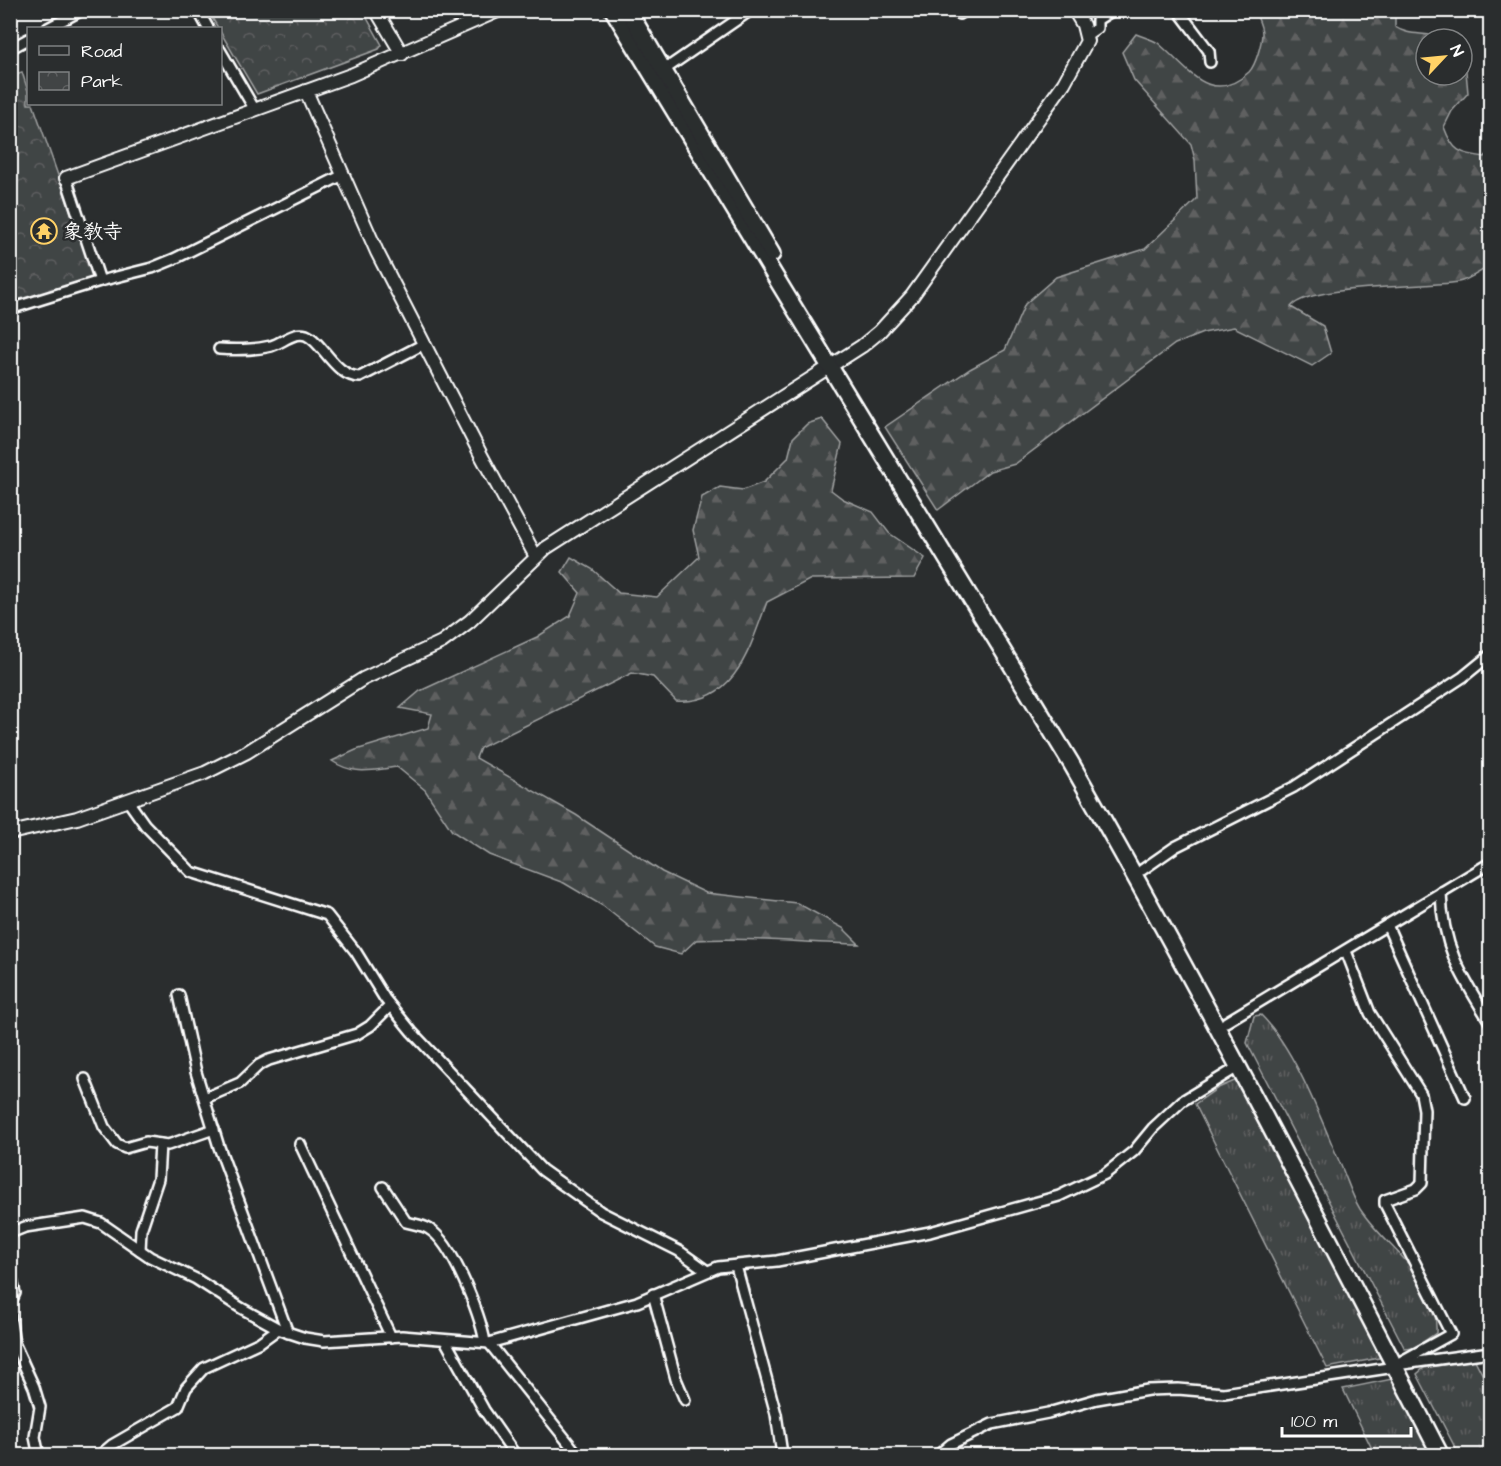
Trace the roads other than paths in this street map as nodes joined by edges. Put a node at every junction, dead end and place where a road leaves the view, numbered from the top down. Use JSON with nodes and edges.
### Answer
{"nodes":[{"id":1,"x":82,"y":10,"type":"edge"},
{"id":2,"x":198,"y":10,"type":"edge"},
{"id":3,"x":376,"y":10,"type":"edge"},
{"id":4,"x":500,"y":10,"type":"edge"},
{"id":5,"x":613,"y":10,"type":"edge"},
{"id":6,"x":628,"y":10,"type":"edge"},
{"id":7,"x":751,"y":10,"type":"edge"},
{"id":8,"x":1074,"y":10,"type":"edge"},
{"id":9,"x":1113,"y":10,"type":"edge"},
{"id":10,"x":1178,"y":10,"type":"edge"},
{"id":11,"x":50,"y":27,"type":"edge"},
{"id":12,"x":207,"y":27,"type":"edge"},
{"id":13,"x":1087,"y":35,"type":"junction"},
{"id":14,"x":27,"y":40,"type":"edge"},
{"id":15,"x":10,"y":49,"type":"edge"},
{"id":16,"x":222,"y":53,"type":"edge"},
{"id":17,"x":402,"y":54,"type":"junction"},
{"id":18,"x":1210,"y":62,"type":"dead end"},
{"id":19,"x":663,"y":70,"type":"junction"},
{"id":20,"x":306,"y":91,"type":"junction"},
{"id":21,"x":255,"y":110,"type":"junction"},
{"id":22,"x":343,"y":175,"type":"junction"},
{"id":23,"x":66,"y":178,"type":"joint"},
{"id":24,"x":100,"y":281,"type":"junction"},
{"id":25,"x":10,"y":309,"type":"edge"},
{"id":26,"x":424,"y":344,"type":"junction"},
{"id":27,"x":219,"y":349,"type":"dead end"},
{"id":28,"x":834,"y":365,"type":"junction"},
{"id":29,"x":536,"y":557,"type":"junction"},
{"id":30,"x":1491,"y":655,"type":"edge"},
{"id":31,"x":128,"y":801,"type":"junction"},
{"id":32,"x":10,"y":833,"type":"edge"},
{"id":33,"x":1491,"y":863,"type":"edge"},
{"id":34,"x":1142,"y":870,"type":"junction"},
{"id":35,"x":1441,"y":892,"type":"junction"},
{"id":36,"x":1387,"y":925,"type":"junction"},
{"id":37,"x":1346,"y":951,"type":"junction"},
{"id":38,"x":179,"y":994,"type":"dead end"},
{"id":39,"x":390,"y":1006,"type":"junction"},
{"id":40,"x":1226,"y":1022,"type":"junction"},
{"id":41,"x":1491,"y":1022,"type":"edge"},
{"id":42,"x":1238,"y":1067,"type":"junction"},
{"id":43,"x":85,"y":1079,"type":"dead end"},
{"id":44,"x":205,"y":1098,"type":"junction"},
{"id":45,"x":1465,"y":1098,"type":"dead end"},
{"id":46,"x":214,"y":1129,"type":"junction"},
{"id":47,"x":160,"y":1144,"type":"junction"},
{"id":48,"x":300,"y":1144,"type":"dead end"},
{"id":49,"x":383,"y":1187,"type":"dead end"},
{"id":50,"x":10,"y":1233,"type":"edge"},
{"id":51,"x":140,"y":1250,"type":"junction"},
{"id":52,"x":736,"y":1266,"type":"junction"},
{"id":53,"x":707,"y":1270,"type":"junction"},
{"id":54,"x":10,"y":1271,"type":"edge"},
{"id":55,"x":653,"y":1294,"type":"junction"},
{"id":56,"x":10,"y":1304,"type":"edge"},
{"id":57,"x":10,"y":1316,"type":"edge"},
{"id":58,"x":278,"y":1329,"type":"junction"},
{"id":59,"x":288,"y":1333,"type":"junction"},
{"id":60,"x":392,"y":1337,"type":"junction"},
{"id":61,"x":445,"y":1340,"type":"junction"},
{"id":62,"x":487,"y":1342,"type":"junction"},
{"id":63,"x":1491,"y":1352,"type":"edge"},
{"id":64,"x":1400,"y":1364,"type":"junction"},
{"id":65,"x":685,"y":1400,"type":"dead end"},
{"id":66,"x":782,"y":1454,"type":"dead end"},
{"id":67,"x":39,"y":1455,"type":"edge"},
{"id":68,"x":99,"y":1455,"type":"edge"},
{"id":69,"x":516,"y":1455,"type":"edge"},
{"id":70,"x":579,"y":1455,"type":"edge"},
{"id":71,"x":937,"y":1455,"type":"edge"},
{"id":72,"x":1441,"y":1455,"type":"edge"},
{"id":73,"x":1451,"y":1455,"type":"edge"}],
"edges":[{"from":1,"to":11,"type":"street"},
{"from":2,"to":12,"type":"street"},
{"from":3,"to":17,"type":"street"},
{"from":4,"to":17,"type":"street"},
{"from":5,"to":28,"type":"main road"},
{"from":6,"to":19,"type":"main road"},
{"from":7,"to":19,"type":"street"},
{"from":8,"to":13,"type":"street"},
{"from":9,"to":13,"type":"street"},
{"from":10,"to":18,"type":"street"},
{"from":13,"to":28,"type":"street"},
{"from":14,"to":15,"type":"street"},
{"from":16,"to":21,"type":"street"},
{"from":17,"to":20,"type":"street"},
{"from":19,"to":28,"type":"main road"},
{"from":20,"to":21,"type":"street"},
{"from":20,"to":22,"type":"street"},
{"from":21,"to":23,"type":"street"},
{"from":22,"to":24,"type":"street"},
{"from":22,"to":26,"type":"street"},
{"from":23,"to":24,"type":"street"},
{"from":24,"to":25,"type":"street"},
{"from":26,"to":27,"type":"street"},
{"from":26,"to":29,"type":"street"},
{"from":28,"to":29,"type":"street"},
{"from":28,"to":34,"type":"main road"},
{"from":28,"to":42,"type":"main road"},
{"from":29,"to":31,"type":"street"},
{"from":30,"to":34,"type":"street"},
{"from":31,"to":32,"type":"street"},
{"from":31,"to":39,"type":"street"},
{"from":33,"to":35,"type":"street"},
{"from":34,"to":40,"type":"main road"},
{"from":35,"to":36,"type":"street"},
{"from":35,"to":41,"type":"street"},
{"from":36,"to":37,"type":"street"},
{"from":36,"to":45,"type":"street"},
{"from":37,"to":40,"type":"street"},
{"from":37,"to":64,"type":"street"},
{"from":38,"to":44,"type":"street"},
{"from":39,"to":44,"type":"street"},
{"from":39,"to":53,"type":"street"},
{"from":40,"to":64,"type":"main road"},
{"from":42,"to":52,"type":"street"},
{"from":42,"to":64,"type":"main road"},
{"from":43,"to":47,"type":"street"},
{"from":44,"to":46,"type":"street"},
{"from":46,"to":47,"type":"street"},
{"from":46,"to":59,"type":"street"},
{"from":47,"to":51,"type":"street"},
{"from":48,"to":60,"type":"street"},
{"from":49,"to":62,"type":"street"},
{"from":50,"to":51,"type":"street"},
{"from":51,"to":58,"type":"street"},
{"from":52,"to":53,"type":"street"},
{"from":52,"to":66,"type":"street"},
{"from":53,"to":55,"type":"street"},
{"from":54,"to":56,"type":"street"},
{"from":55,"to":62,"type":"street"},
{"from":55,"to":65,"type":"street"},
{"from":57,"to":67,"type":"street"},
{"from":58,"to":59,"type":"street"},
{"from":58,"to":68,"type":"street"},
{"from":59,"to":60,"type":"street"},
{"from":60,"to":61,"type":"street"},
{"from":61,"to":62,"type":"street"},
{"from":61,"to":69,"type":"street"},
{"from":62,"to":70,"type":"street"},
{"from":63,"to":64,"type":"street"},
{"from":64,"to":71,"type":"street"},
{"from":64,"to":72,"type":"main road"},
{"from":64,"to":73,"type":"main road"}]}
